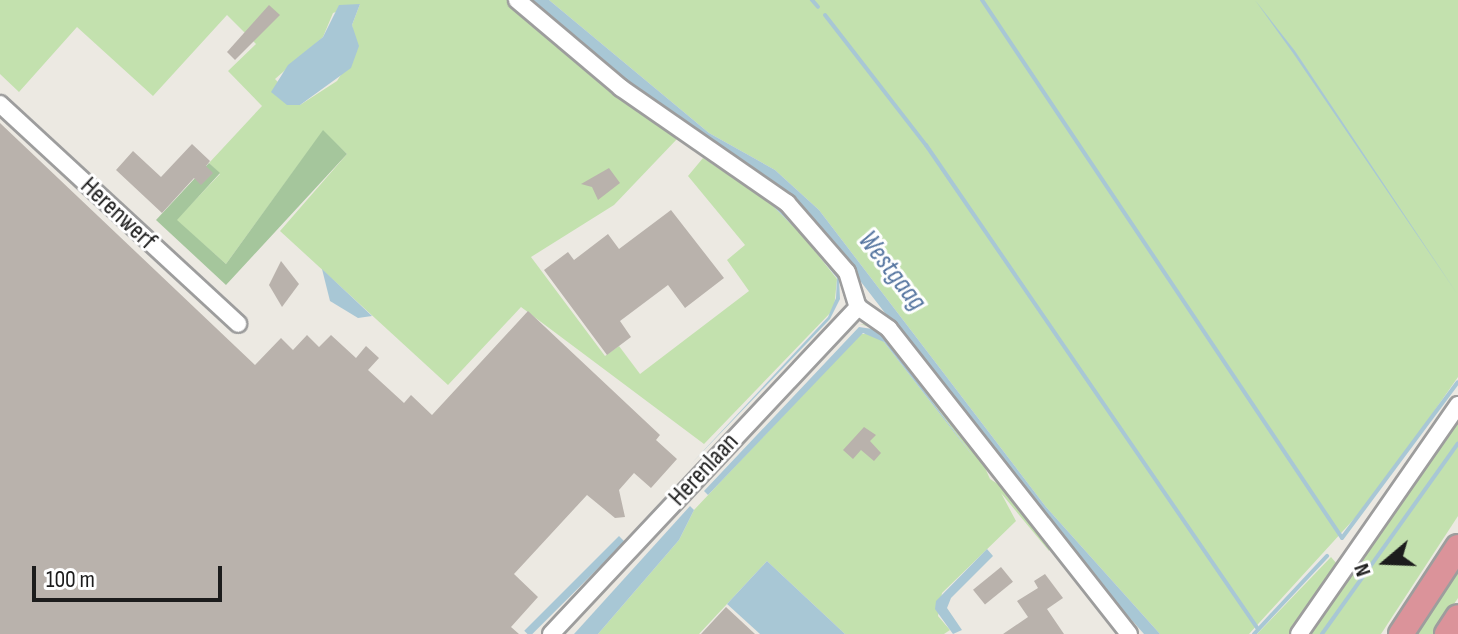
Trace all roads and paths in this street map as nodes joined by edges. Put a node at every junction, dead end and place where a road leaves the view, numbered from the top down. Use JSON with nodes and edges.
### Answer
{"nodes":[{"id":1,"x":517,"y":0,"type":"edge"},
{"id":2,"x":0,"y":104,"type":"edge"},
{"id":3,"x":858,"y":307,"type":"junction"},
{"id":4,"x":238,"y":324,"type":"dead end"},
{"id":5,"x":1458,"y":405,"type":"edge"},
{"id":6,"x":1458,"y":547,"type":"edge"},
{"id":7,"x":1458,"y":617,"type":"edge"},
{"id":8,"x":551,"y":634,"type":"edge"},
{"id":9,"x":1129,"y":634,"type":"edge"},
{"id":10,"x":1299,"y":634,"type":"edge"},
{"id":11,"x":1401,"y":634,"type":"edge"},
{"id":12,"x":1447,"y":634,"type":"edge"}],
"edges":[{"from":1,"to":3,"type":"street"},
{"from":2,"to":4,"type":"street","name":"Herenwerf"},
{"from":3,"to":8,"type":"street","name":"Herenlaan"},
{"from":3,"to":9,"type":"street"},
{"from":5,"to":10,"type":"street"},
{"from":6,"to":11,"type":"highway"},
{"from":7,"to":12,"type":"highway"}]}
